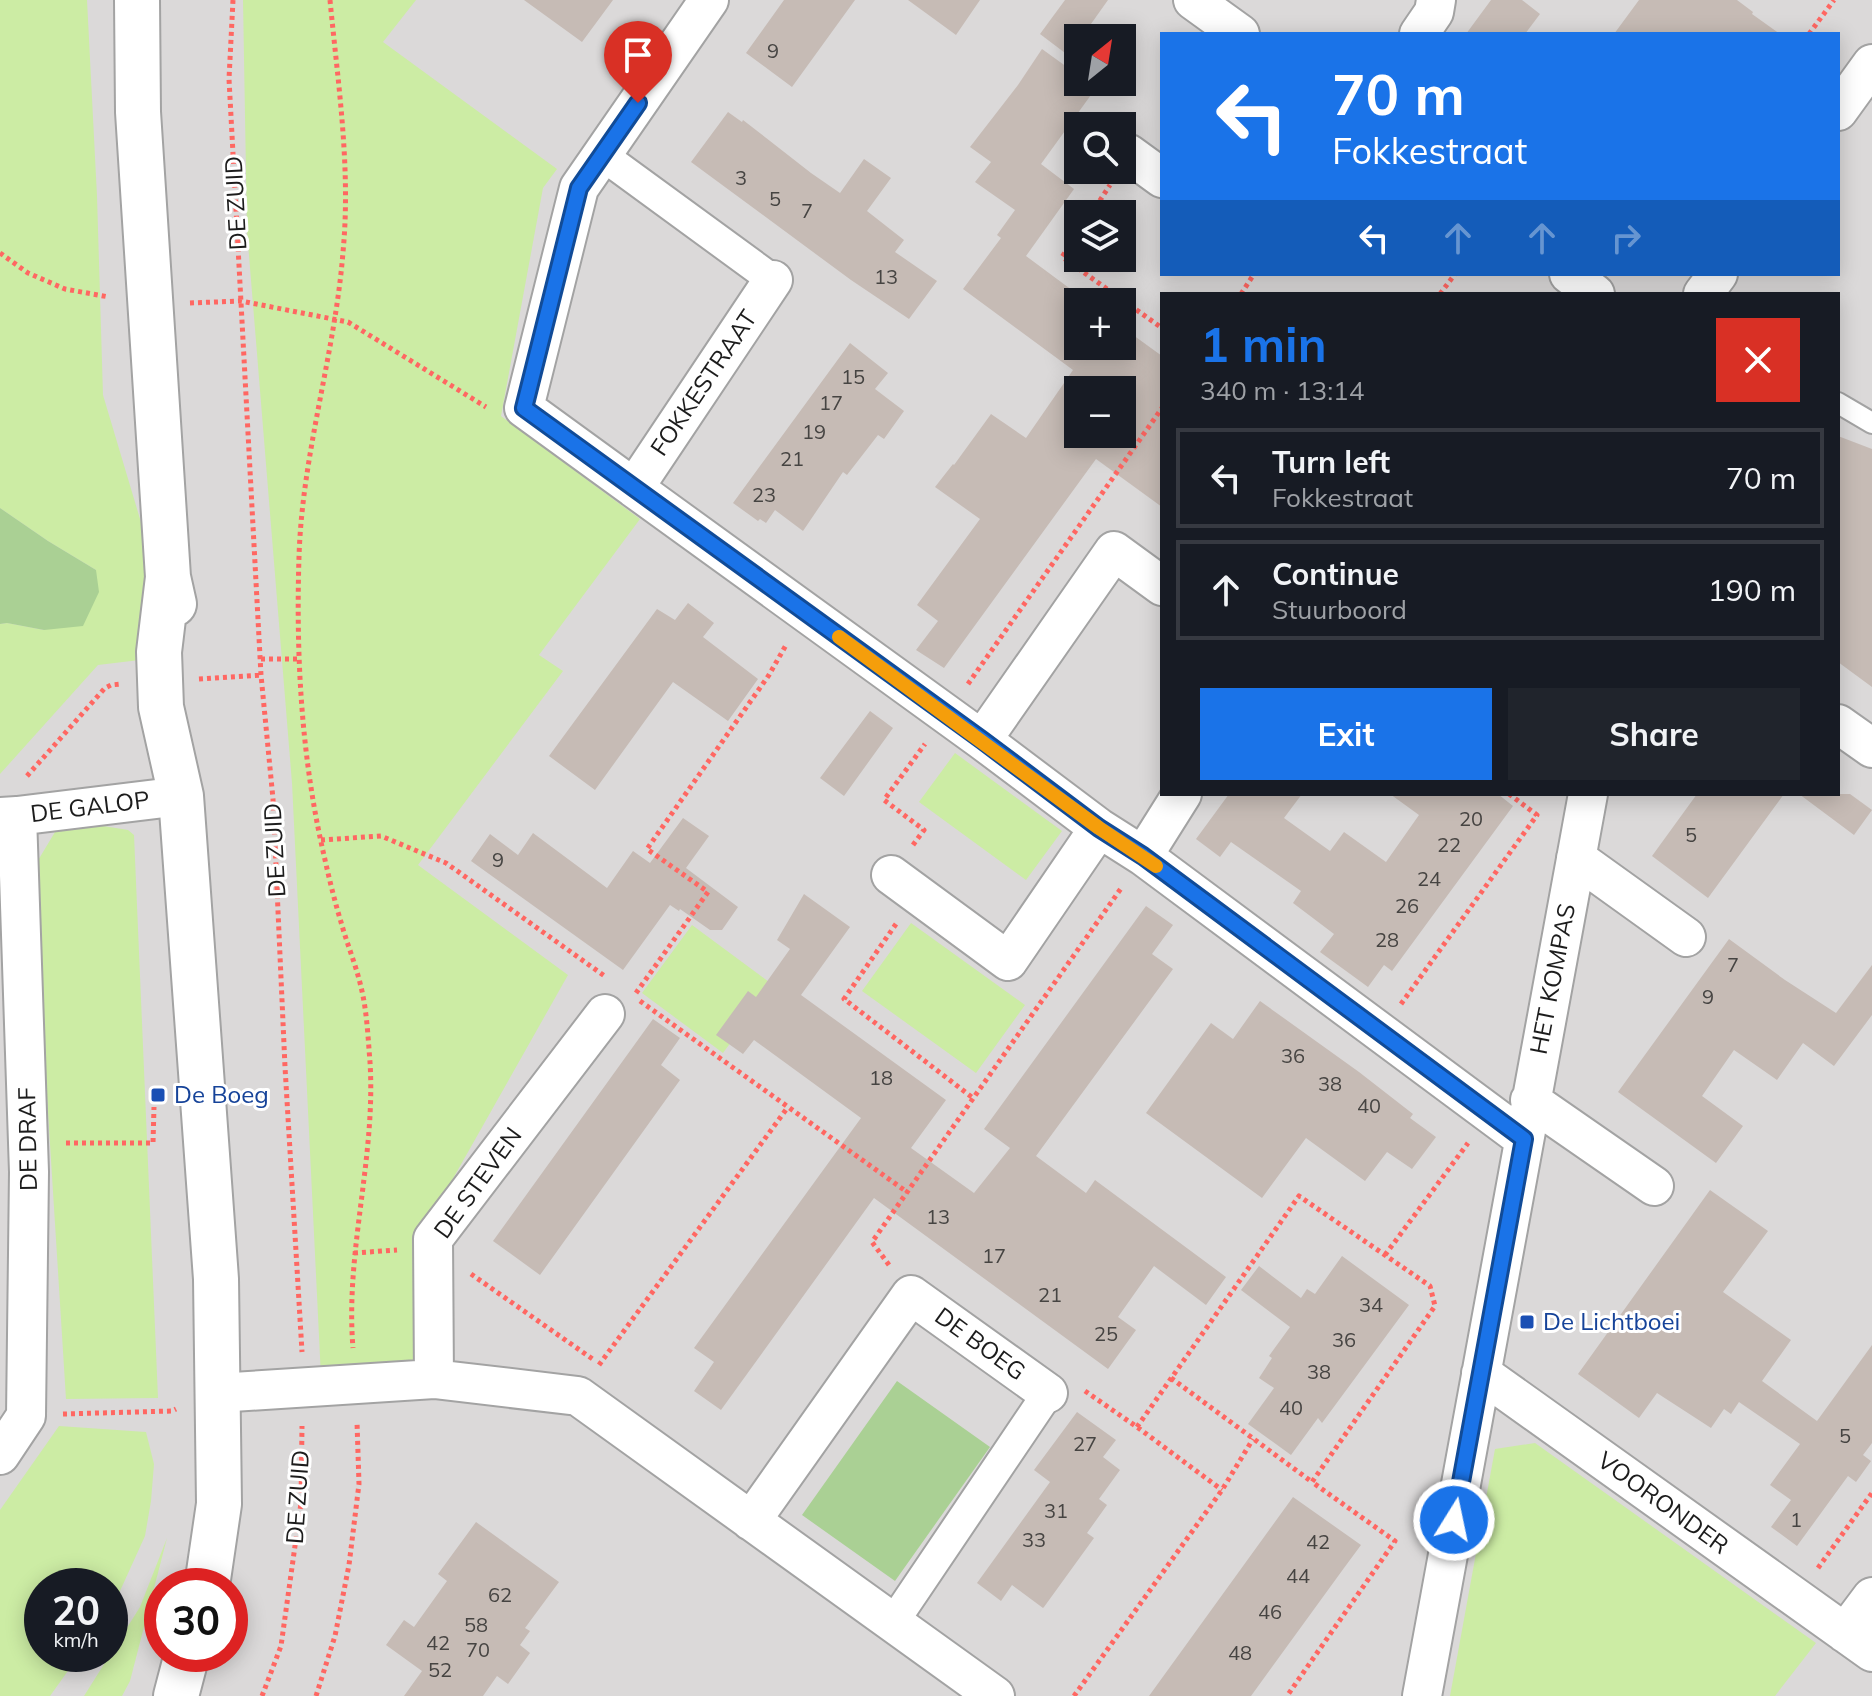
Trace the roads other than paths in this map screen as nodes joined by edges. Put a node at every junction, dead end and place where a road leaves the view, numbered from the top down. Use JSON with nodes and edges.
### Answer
{"nodes":[{"id":1,"x":137,"y":0,"type":"edge"},
{"id":2,"x":709,"y":0,"type":"edge"},
{"id":3,"x":1436,"y":0,"type":"edge"},
{"id":4,"x":1207,"y":4,"type":"edge"},
{"id":5,"x":1238,"y":32,"type":"edge"},
{"id":6,"x":1420,"y":32,"type":"edge"},
{"id":7,"x":1872,"y":64,"type":"edge"},
{"id":8,"x":1840,"y":108,"type":"edge"},
{"id":9,"x":602,"y":155,"type":"junction"},
{"id":10,"x":1136,"y":172,"type":"edge"},
{"id":11,"x":1160,"y":178,"type":"edge"},
{"id":12,"x":1572,"y":276,"type":"edge"},
{"id":13,"x":773,"y":280,"type":"joint"},
{"id":14,"x":1592,"y":292,"type":"edge"},
{"id":15,"x":1840,"y":404,"type":"edge"},
{"id":16,"x":1872,"y":423,"type":"edge"},
{"id":17,"x":634,"y":488,"type":"junction"},
{"id":18,"x":1160,"y":585,"type":"edge"},
{"id":19,"x":1840,"y":725,"type":"edge"},
{"id":20,"x":982,"y":740,"type":"junction"},
{"id":21,"x":1872,"y":748,"type":"edge"},
{"id":22,"x":181,"y":796,"type":"junction"},
{"id":23,"x":1181,"y":796,"type":"edge"},
{"id":24,"x":1588,"y":796,"type":"edge"},
{"id":25,"x":9,"y":816,"type":"edge"},
{"id":26,"x":1099,"y":828,"type":"junction"},
{"id":27,"x":1143,"y":856,"type":"junction"},
{"id":28,"x":1576,"y":858,"type":"junction"},
{"id":29,"x":891,"y":875,"type":"dead end"},
{"id":30,"x":1686,"y":937,"type":"dead end"},
{"id":31,"x":605,"y":1014,"type":"road end"},
{"id":32,"x":1530,"y":1100,"type":"junction"},
{"id":33,"x":1524,"y":1139,"type":"junction"},
{"id":34,"x":19,"y":1162,"type":"edge"},
{"id":35,"x":1654,"y":1186,"type":"dead end"},
{"id":36,"x":1481,"y":1373,"type":"junction"},
{"id":37,"x":434,"y":1379,"type":"junction"},
{"id":38,"x":217,"y":1393,"type":"junction"},
{"id":39,"x":1048,"y":1393,"type":"joint"},
{"id":40,"x":0,"y":1455,"type":"edge"},
{"id":41,"x":751,"y":1521,"type":"junction"},
{"id":42,"x":210,"y":1568,"type":"edge"},
{"id":43,"x":1872,"y":1597,"type":"edge"},
{"id":44,"x":892,"y":1624,"type":"junction"},
{"id":45,"x":1859,"y":1642,"type":"edge"},
{"id":46,"x":995,"y":1696,"type":"edge"},
{"id":47,"x":1422,"y":1696,"type":"edge"}],
"edges":[{"from":1,"to":22,"type":"street"},
{"from":2,"to":9,"type":"street"},
{"from":3,"to":6,"type":"street"},
{"from":4,"to":5,"type":"street"},
{"from":7,"to":8,"type":"street"},
{"from":9,"to":13,"type":"street"},
{"from":9,"to":17,"type":"street"},
{"from":10,"to":11,"type":"street"},
{"from":12,"to":14,"type":"street"},
{"from":13,"to":17,"type":"street","name":"FOKKESTRAAT"},
{"from":15,"to":16,"type":"lane"},
{"from":17,"to":20,"type":"street"},
{"from":18,"to":20,"type":"street"},
{"from":19,"to":21,"type":"street"},
{"from":20,"to":26,"type":"street"},
{"from":22,"to":25,"type":"street","name":"DE GALOP"},
{"from":22,"to":38,"type":"street"},
{"from":23,"to":27,"type":"street"},
{"from":24,"to":28,"type":"street","name":"HET KOMPAS"},
{"from":25,"to":34,"type":"street","name":"DE DRAF"},
{"from":26,"to":27,"type":"street"},
{"from":26,"to":29,"type":"street"},
{"from":27,"to":33,"type":"street"},
{"from":28,"to":30,"type":"street"},
{"from":28,"to":32,"type":"street","name":"HET KOMPAS"},
{"from":31,"to":37,"type":"street","name":"DE STEVEN"},
{"from":32,"to":33,"type":"street","name":"HET KOMPAS"},
{"from":32,"to":35,"type":"street"},
{"from":33,"to":36,"type":"street","name":"HET KOMPAS"},
{"from":34,"to":40,"type":"street","name":"DE DRAF"},
{"from":36,"to":45,"type":"street","name":"VOORONDER"},
{"from":36,"to":47,"type":"street","name":"HET KOMPAS"},
{"from":37,"to":38,"type":"street"},
{"from":37,"to":41,"type":"street"},
{"from":38,"to":42,"type":"street"},
{"from":39,"to":41,"type":"street","name":"DE BOEG"},
{"from":39,"to":44,"type":"street","name":"DE BOEG"},
{"from":41,"to":44,"type":"street"},
{"from":43,"to":45,"type":"street","name":"VOORONDER"},
{"from":44,"to":46,"type":"street"}]}
